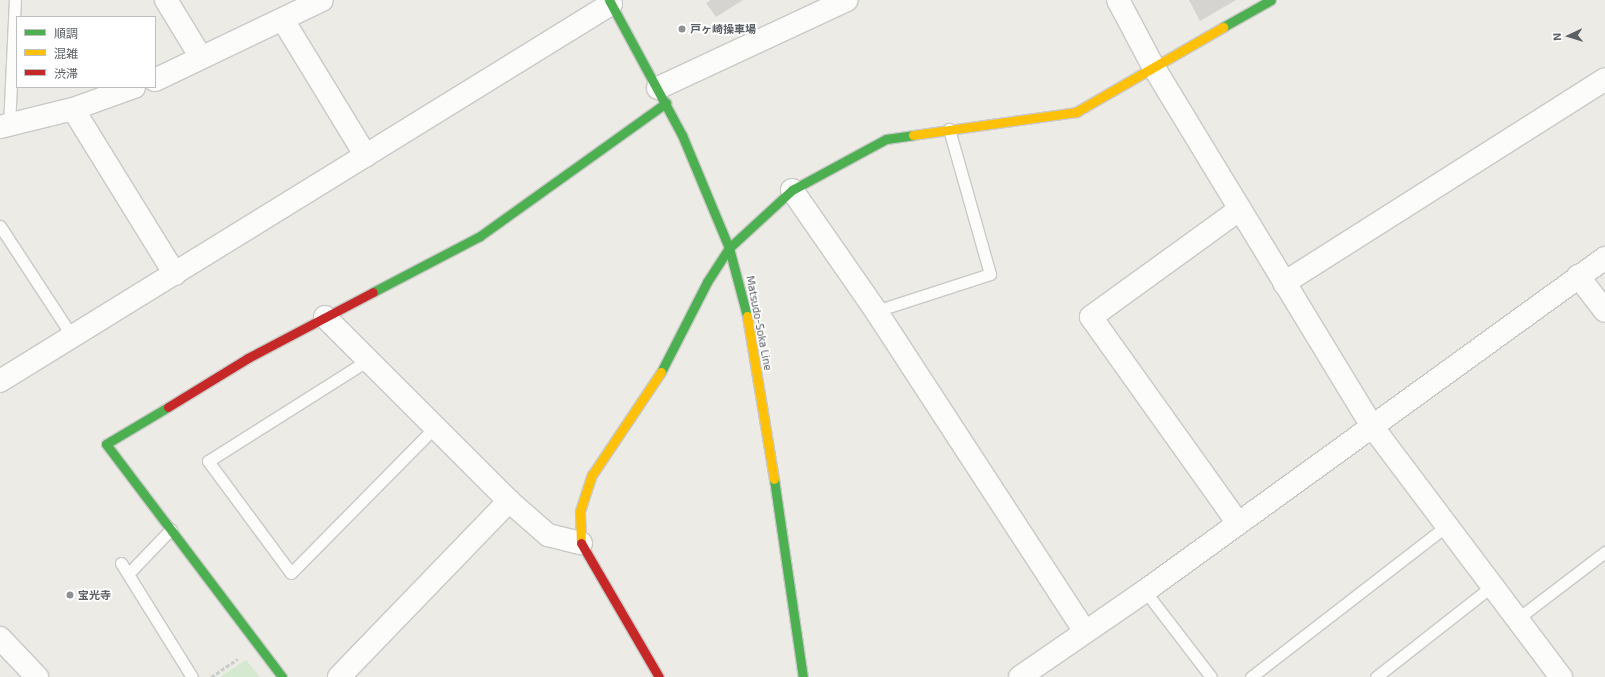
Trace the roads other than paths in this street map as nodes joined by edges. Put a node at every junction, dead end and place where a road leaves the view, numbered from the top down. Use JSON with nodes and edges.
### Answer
{"nodes":[{"id":1,"x":15,"y":0,"type":"edge"},
{"id":2,"x":166,"y":0,"type":"edge"},
{"id":3,"x":847,"y":0,"type":"edge"},
{"id":4,"x":1118,"y":0,"type":"edge"},
{"id":5,"x":1271,"y":0,"type":"edge"},
{"id":6,"x":314,"y":2,"type":"edge"},
{"id":7,"x":610,"y":2,"type":"edge"},
{"id":8,"x":283,"y":20,"type":"junction"},
{"id":9,"x":200,"y":56,"type":"junction"},
{"id":10,"x":1153,"y":66,"type":"junction"},
{"id":11,"x":1605,"y":78,"type":"edge"},
{"id":12,"x":156,"y":79,"type":"edge"},
{"id":13,"x":131,"y":88,"type":"edge"},
{"id":14,"x":662,"y":96,"type":"junction"},
{"id":15,"x":73,"y":109,"type":"junction"},
{"id":16,"x":5,"y":127,"type":"edge"},
{"id":17,"x":949,"y":129,"type":"junction"},
{"id":18,"x":366,"y":156,"type":"junction"},
{"id":19,"x":792,"y":190,"type":"junction"},
{"id":20,"x":1240,"y":209,"type":"junction"},
{"id":21,"x":0,"y":226,"type":"edge"},
{"id":22,"x":730,"y":248,"type":"junction"},
{"id":23,"x":1605,"y":258,"type":"edge"},
{"id":24,"x":175,"y":274,"type":"junction"},
{"id":25,"x":1578,"y":276,"type":"junction"},
{"id":26,"x":1284,"y":283,"type":"junction"},
{"id":27,"x":876,"y":311,"type":"junction"},
{"id":28,"x":1605,"y":311,"type":"edge"},
{"id":29,"x":325,"y":317,"type":"junction"},
{"id":30,"x":72,"y":336,"type":"junction"},
{"id":31,"x":368,"y":360,"type":"junction"},
{"id":32,"x":0,"y":381,"type":"edge"},
{"id":33,"x":1371,"y":425,"type":"junction"},
{"id":34,"x":435,"y":427,"type":"junction"},
{"id":35,"x":509,"y":501,"type":"junction"},
{"id":36,"x":1238,"y":523,"type":"junction"},
{"id":37,"x":1446,"y":527,"type":"junction"},
{"id":38,"x":170,"y":530,"type":"junction"},
{"id":39,"x":581,"y":543,"type":"junction"},
{"id":40,"x":1605,"y":552,"type":"edge"},
{"id":41,"x":121,"y":563,"type":"dead end"},
{"id":42,"x":128,"y":574,"type":"junction"},
{"id":43,"x":1492,"y":586,"type":"junction"},
{"id":44,"x":1145,"y":591,"type":"junction"},
{"id":45,"x":1517,"y":619,"type":"junction"},
{"id":46,"x":1085,"y":631,"type":"junction"},
{"id":47,"x":0,"y":638,"type":"edge"},
{"id":48,"x":1554,"y":675,"type":"edge"},
{"id":49,"x":37,"y":677,"type":"edge"},
{"id":50,"x":192,"y":677,"type":"edge"},
{"id":51,"x":282,"y":677,"type":"edge"},
{"id":52,"x":339,"y":677,"type":"edge"},
{"id":53,"x":659,"y":677,"type":"edge"},
{"id":54,"x":803,"y":677,"type":"edge"},
{"id":55,"x":1020,"y":677,"type":"edge"},
{"id":56,"x":1210,"y":677,"type":"edge"},
{"id":57,"x":1251,"y":677,"type":"edge"},
{"id":58,"x":1376,"y":677,"type":"edge"}],
"edges":[{"from":1,"to":16,"type":"lane"},
{"from":2,"to":9,"type":"street"},
{"from":3,"to":14,"type":"street"},
{"from":4,"to":10,"type":"street"},
{"from":5,"to":10,"type":"street"},
{"from":6,"to":8,"type":"street"},
{"from":7,"to":14,"type":"street","name":"Matsudo-Soka Line"},
{"from":7,"to":18,"type":"street"},
{"from":8,"to":9,"type":"street"},
{"from":8,"to":18,"type":"street"},
{"from":9,"to":12,"type":"street"},
{"from":10,"to":17,"type":"street"},
{"from":10,"to":20,"type":"street"},
{"from":11,"to":26,"type":"street"},
{"from":13,"to":15,"type":"street"},
{"from":14,"to":22,"type":"street","name":"Matsudo-Soka Line"},
{"from":14,"to":29,"type":"street"},
{"from":15,"to":16,"type":"street"},
{"from":15,"to":24,"type":"street"},
{"from":17,"to":19,"type":"street"},
{"from":17,"to":27,"type":"lane"},
{"from":18,"to":24,"type":"street"},
{"from":19,"to":22,"type":"street"},
{"from":19,"to":27,"type":"street"},
{"from":20,"to":26,"type":"street"},
{"from":20,"to":36,"type":"street"},
{"from":21,"to":30,"type":"lane"},
{"from":22,"to":39,"type":"street"},
{"from":22,"to":54,"type":"street","name":"Matsudo-Soka Line"},
{"from":23,"to":25,"type":"street"},
{"from":24,"to":30,"type":"street"},
{"from":25,"to":28,"type":"street"},
{"from":25,"to":33,"type":"street"},
{"from":26,"to":33,"type":"street"},
{"from":27,"to":46,"type":"street"},
{"from":29,"to":31,"type":"street"},
{"from":29,"to":38,"type":"street"},
{"from":30,"to":32,"type":"street"},
{"from":31,"to":34,"type":"street"},
{"from":31,"to":34,"type":"lane"},
{"from":33,"to":36,"type":"street"},
{"from":33,"to":37,"type":"street"},
{"from":34,"to":35,"type":"street"},
{"from":35,"to":39,"type":"street"},
{"from":35,"to":52,"type":"street"},
{"from":36,"to":44,"type":"street"},
{"from":37,"to":43,"type":"street"},
{"from":37,"to":57,"type":"lane"},
{"from":38,"to":42,"type":"lane"},
{"from":38,"to":51,"type":"street"},
{"from":39,"to":53,"type":"street"},
{"from":40,"to":45,"type":"lane"},
{"from":41,"to":42,"type":"lane"},
{"from":42,"to":50,"type":"lane"},
{"from":43,"to":45,"type":"street"},
{"from":43,"to":58,"type":"lane"},
{"from":44,"to":46,"type":"street"},
{"from":44,"to":56,"type":"lane"},
{"from":45,"to":48,"type":"street"},
{"from":46,"to":55,"type":"street"},
{"from":47,"to":49,"type":"street"}]}
